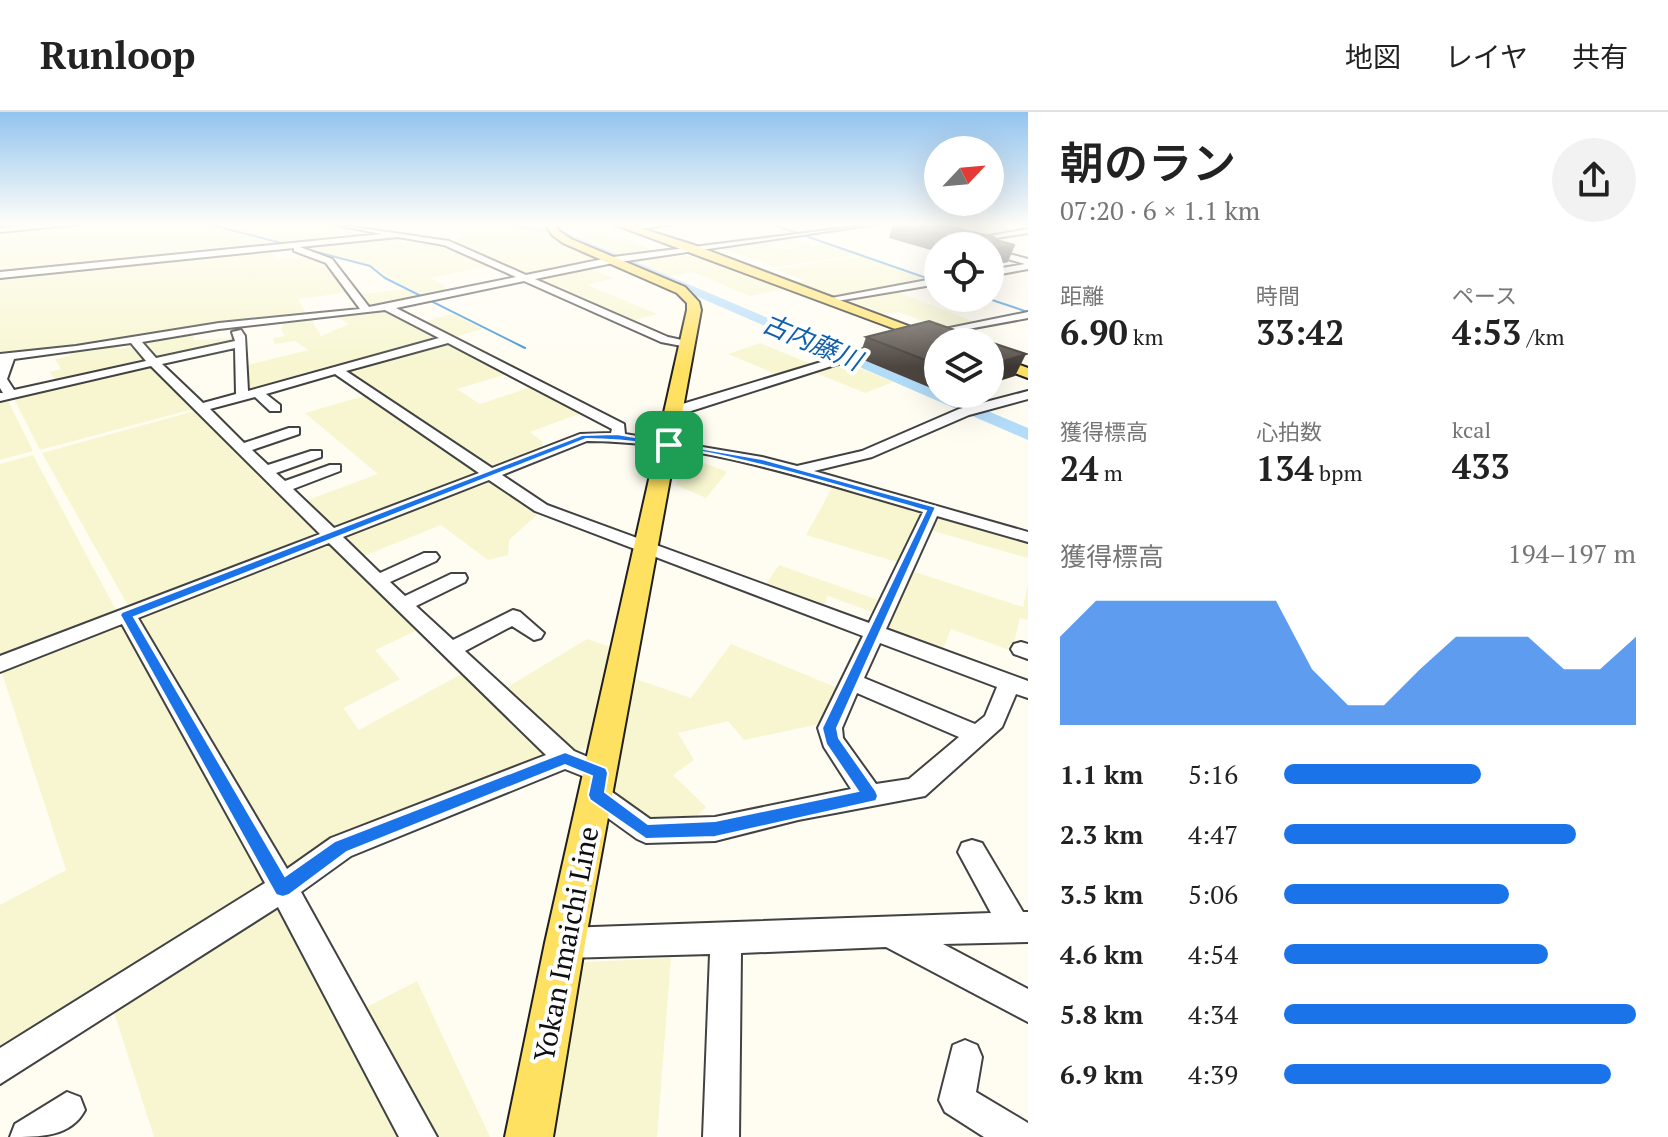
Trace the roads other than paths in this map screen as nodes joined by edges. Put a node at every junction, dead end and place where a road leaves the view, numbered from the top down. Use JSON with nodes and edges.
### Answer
{"nodes":[{"id":1,"x":34,"y":272,"type":"edge"},
{"id":2,"x":337,"y":272,"type":"edge"},
{"id":3,"x":510,"y":272,"type":"edge"},
{"id":4,"x":554,"y":272,"type":"edge"},
{"id":5,"x":641,"y":272,"type":"edge"},
{"id":6,"x":757,"y":272,"type":"edge"},
{"id":7,"x":0,"y":275,"type":"edge"},
{"id":8,"x":524,"y":278,"type":"junction"},
{"id":9,"x":924,"y":283,"type":"edge"},
{"id":10,"x":831,"y":299,"type":"junction"},
{"id":11,"x":387,"y":307,"type":"junction"},
{"id":12,"x":367,"y":311,"type":"junction"},
{"id":13,"x":1028,"y":315,"type":"edge"},
{"id":14,"x":227,"y":325,"type":"junction"},
{"id":15,"x":960,"y":328,"type":"edge"},
{"id":16,"x":924,"y":335,"type":"joint"},
{"id":17,"x":136,"y":339,"type":"junction"},
{"id":18,"x":449,"y":339,"type":"junction"},
{"id":19,"x":240,"y":343,"type":"junction"},
{"id":20,"x":687,"y":344,"type":"junction"},
{"id":21,"x":5,"y":356,"type":"edge"},
{"id":22,"x":152,"y":362,"type":"junction"},
{"id":23,"x":1004,"y":364,"type":"edge"},
{"id":24,"x":336,"y":370,"type":"junction"},
{"id":25,"x":1028,"y":373,"type":"edge"},
{"id":26,"x":257,"y":392,"type":"junction"},
{"id":27,"x":1028,"y":395,"type":"edge"},
{"id":28,"x":5,"y":396,"type":"edge"},
{"id":29,"x":242,"y":396,"type":"junction"},
{"id":30,"x":200,"y":408,"type":"junction"},
{"id":31,"x":275,"y":408,"type":"dead end"},
{"id":32,"x":673,"y":409,"type":"junction"},
{"id":33,"x":294,"y":431,"type":"dead end"},
{"id":34,"x":617,"y":437,"type":"junction"},
{"id":35,"x":669,"y":445,"type":"junction"},
{"id":36,"x":242,"y":448,"type":"junction"},
{"id":37,"x":316,"y":454,"type":"dead end"},
{"id":38,"x":335,"y":468,"type":"dead end"},
{"id":39,"x":266,"y":471,"type":"junction"},
{"id":40,"x":797,"y":471,"type":"junction"},
{"id":41,"x":489,"y":474,"type":"junction"},
{"id":42,"x":283,"y":487,"type":"junction"},
{"id":43,"x":932,"y":510,"type":"junction"},
{"id":44,"x":333,"y":534,"type":"junction"},
{"id":45,"x":1028,"y":537,"type":"edge"},
{"id":46,"x":645,"y":547,"type":"junction"},
{"id":47,"x":430,"y":557,"type":"dead end"},
{"id":48,"x":458,"y":578,"type":"dead end"},
{"id":49,"x":378,"y":581,"type":"junction"},
{"id":50,"x":403,"y":605,"type":"junction"},
{"id":51,"x":127,"y":615,"type":"junction"},
{"id":52,"x":534,"y":633,"type":"dead end"},
{"id":53,"x":876,"y":634,"type":"junction"},
{"id":54,"x":450,"y":650,"type":"junction"},
{"id":55,"x":0,"y":664,"type":"edge"},
{"id":56,"x":852,"y":682,"type":"junction"},
{"id":57,"x":1019,"y":686,"type":"edge"},
{"id":58,"x":978,"y":735,"type":"junction"},
{"id":59,"x":565,"y":758,"type":"junction"},
{"id":60,"x":598,"y":784,"type":"junction"},
{"id":61,"x":870,"y":796,"type":"junction"},
{"id":62,"x":972,"y":852,"type":"dead end"},
{"id":63,"x":283,"y":888,"type":"junction"},
{"id":64,"x":1021,"y":927,"type":"edge"},
{"id":65,"x":886,"y":931,"type":"junction"},
{"id":66,"x":726,"y":940,"type":"junction"},
{"id":67,"x":565,"y":943,"type":"junction"},
{"id":68,"x":1028,"y":1006,"type":"edge"},
{"id":69,"x":965,"y":1057,"type":"dead end"},
{"id":70,"x":0,"y":1067,"type":"edge"},
{"id":71,"x":67,"y":1110,"type":"dead end"},
{"id":72,"x":28,"y":1137,"type":"edge"},
{"id":73,"x":419,"y":1137,"type":"edge"},
{"id":74,"x":529,"y":1137,"type":"edge"},
{"id":75,"x":721,"y":1137,"type":"edge"},
{"id":76,"x":1017,"y":1137,"type":"edge"}],
"edges":[{"from":1,"to":7,"type":"street"},
{"from":2,"to":12,"type":"street"},
{"from":3,"to":8,"type":"street"},
{"from":4,"to":8,"type":"street"},
{"from":5,"to":20,"type":"main road","name":"Yokan Imaichi Line"},
{"from":6,"to":10,"type":"main road"},
{"from":8,"to":11,"type":"street"},
{"from":8,"to":20,"type":"street"},
{"from":9,"to":10,"type":"street"},
{"from":10,"to":16,"type":"main road"},
{"from":11,"to":12,"type":"street"},
{"from":11,"to":18,"type":"street"},
{"from":12,"to":14,"type":"street"},
{"from":13,"to":15,"type":"street"},
{"from":14,"to":17,"type":"street"},
{"from":14,"to":19,"type":"street"},
{"from":16,"to":32,"type":"street"},
{"from":17,"to":21,"type":"street"},
{"from":17,"to":22,"type":"street"},
{"from":18,"to":24,"type":"street"},
{"from":18,"to":34,"type":"street"},
{"from":19,"to":22,"type":"street"},
{"from":19,"to":29,"type":"street"},
{"from":20,"to":32,"type":"main road","name":"Yokan Imaichi Line"},
{"from":21,"to":28,"type":"street"},
{"from":22,"to":28,"type":"street"},
{"from":22,"to":30,"type":"street"},
{"from":23,"to":25,"type":"main road"},
{"from":24,"to":26,"type":"street"},
{"from":24,"to":41,"type":"street"},
{"from":26,"to":29,"type":"street"},
{"from":26,"to":31,"type":"street"},
{"from":27,"to":40,"type":"street"},
{"from":29,"to":30,"type":"street"},
{"from":30,"to":36,"type":"street"},
{"from":32,"to":35,"type":"main road","name":"Yokan Imaichi Line"},
{"from":33,"to":36,"type":"street"},
{"from":34,"to":35,"type":"street"},
{"from":34,"to":41,"type":"street"},
{"from":35,"to":40,"type":"street"},
{"from":35,"to":46,"type":"main road","name":"Yokan Imaichi Line"},
{"from":36,"to":39,"type":"street"},
{"from":37,"to":39,"type":"street"},
{"from":38,"to":42,"type":"street"},
{"from":39,"to":42,"type":"street"},
{"from":40,"to":43,"type":"street"},
{"from":41,"to":44,"type":"street"},
{"from":41,"to":46,"type":"street"},
{"from":42,"to":44,"type":"street"},
{"from":43,"to":45,"type":"street"},
{"from":43,"to":53,"type":"street"},
{"from":44,"to":49,"type":"street"},
{"from":44,"to":51,"type":"street"},
{"from":46,"to":53,"type":"street"},
{"from":46,"to":60,"type":"main road","name":"Yokan Imaichi Line"},
{"from":47,"to":49,"type":"street"},
{"from":48,"to":50,"type":"street"},
{"from":49,"to":50,"type":"street"},
{"from":50,"to":54,"type":"street"},
{"from":51,"to":55,"type":"street"},
{"from":51,"to":63,"type":"street"},
{"from":52,"to":54,"type":"street"},
{"from":53,"to":56,"type":"street"},
{"from":53,"to":57,"type":"street"},
{"from":54,"to":59,"type":"street"},
{"from":56,"to":58,"type":"street"},
{"from":56,"to":61,"type":"street"},
{"from":57,"to":58,"type":"street"},
{"from":58,"to":61,"type":"street"},
{"from":59,"to":60,"type":"street"},
{"from":59,"to":63,"type":"street"},
{"from":60,"to":61,"type":"street"},
{"from":60,"to":67,"type":"main road","name":"Yokan Imaichi Line"},
{"from":62,"to":64,"type":"street"},
{"from":63,"to":70,"type":"street"},
{"from":63,"to":73,"type":"street"},
{"from":64,"to":65,"type":"street"},
{"from":65,"to":66,"type":"street"},
{"from":65,"to":68,"type":"street"},
{"from":66,"to":67,"type":"street"},
{"from":66,"to":75,"type":"street"},
{"from":67,"to":74,"type":"main road","name":"Yokan Imaichi Line"},
{"from":69,"to":76,"type":"street"},
{"from":71,"to":72,"type":"street"}]}
